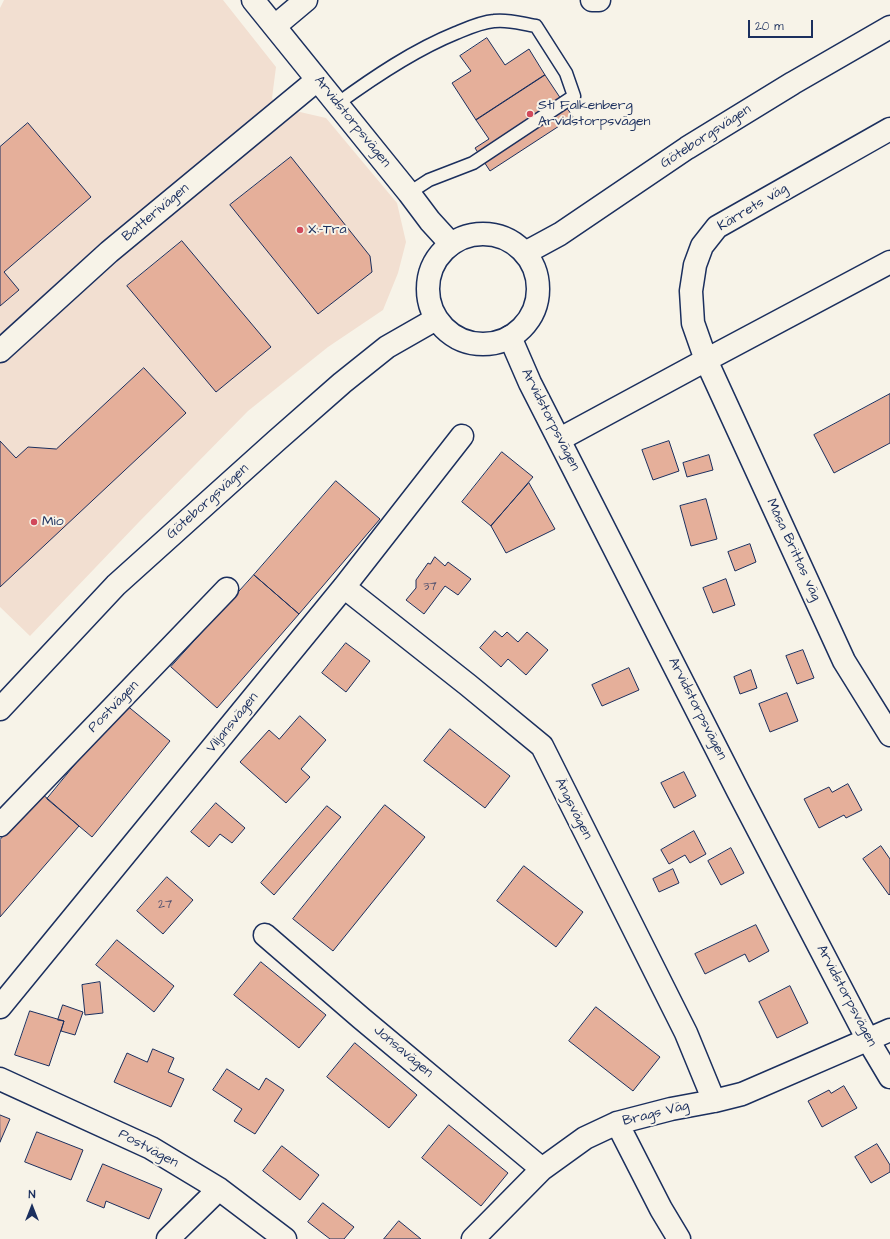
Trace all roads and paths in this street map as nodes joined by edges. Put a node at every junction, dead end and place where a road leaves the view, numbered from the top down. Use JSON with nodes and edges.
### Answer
{"nodes":[{"id":1,"x":253,"y":0,"type":"edge"},
{"id":2,"x":306,"y":0,"type":"edge"},
{"id":3,"x":592,"y":0,"type":"edge"},
{"id":4,"x":599,"y":0,"type":"edge"},
{"id":5,"x":275,"y":26,"type":"junction"},
{"id":6,"x":890,"y":27,"type":"edge"},
{"id":7,"x":317,"y":80,"type":"junction"},
{"id":8,"x":337,"y":104,"type":"junction"},
{"id":9,"x":890,"y":129,"type":"edge"},
{"id":10,"x":409,"y":193,"type":"junction"},
{"id":11,"x":451,"y":244,"type":"junction"},
{"id":12,"x":524,"y":253,"type":"junction"},
{"id":13,"x":890,"y":262,"type":"edge"},
{"id":14,"x":436,"y":319,"type":"junction"},
{"id":15,"x":510,"y":337,"type":"junction"},
{"id":16,"x":0,"y":351,"type":"edge"},
{"id":17,"x":706,"y":360,"type":"junction"},
{"id":18,"x":462,"y":436,"type":"dead end"},
{"id":19,"x":560,"y":439,"type":"junction"},
{"id":20,"x":344,"y":587,"type":"junction"},
{"id":21,"x":227,"y":589,"type":"dead end"},
{"id":22,"x":0,"y":709,"type":"edge"},
{"id":23,"x":890,"y":735,"type":"edge"},
{"id":24,"x":0,"y":825,"type":"edge"},
{"id":25,"x":265,"y":934,"type":"dead end"},
{"id":26,"x":0,"y":1007,"type":"edge"},
{"id":27,"x":890,"y":1030,"type":"edge"},
{"id":28,"x":868,"y":1040,"type":"junction"},
{"id":29,"x":890,"y":1077,"type":"edge"},
{"id":30,"x":0,"y":1079,"type":"edge"},
{"id":31,"x":714,"y":1101,"type":"junction"},
{"id":32,"x":617,"y":1123,"type":"junction"},
{"id":33,"x":542,"y":1169,"type":"junction"},
{"id":34,"x":219,"y":1189,"type":"junction"},
{"id":35,"x":168,"y":1239,"type":"edge"},
{"id":36,"x":285,"y":1239,"type":"edge"},
{"id":37,"x":473,"y":1239,"type":"edge"},
{"id":38,"x":679,"y":1239,"type":"edge"}],
"edges":[{"from":1,"to":5,"type":"street","name":"Arvidstorpsvägen"},
{"from":2,"to":5,"type":"street"},
{"from":3,"to":4,"type":"street"},
{"from":5,"to":7,"type":"street","name":"Arvidstorpsvägen"},
{"from":6,"to":12,"type":"street","name":"Göteborgsvägen"},
{"from":7,"to":8,"type":"street","name":"Arvidstorpsvägen"},
{"from":7,"to":16,"type":"street","name":"Batterivägen"},
{"from":8,"to":10,"type":"street","name":"Arvidstorpsvägen"},
{"from":8,"to":10,"type":"lane"},
{"from":9,"to":17,"type":"street","name":"Kärrets väg"},
{"from":10,"to":11,"type":"street","name":"Arvidstorpsvägen"},
{"from":11,"to":12,"type":"street"},
{"from":11,"to":14,"type":"street"},
{"from":12,"to":15,"type":"street"},
{"from":13,"to":17,"type":"street"},
{"from":14,"to":15,"type":"street"},
{"from":14,"to":22,"type":"street","name":"Göteborgsvägen"},
{"from":15,"to":19,"type":"street","name":"Arvidstorpsvägen"},
{"from":17,"to":19,"type":"street"},
{"from":17,"to":23,"type":"street","name":"Måsa Brittas väg"},
{"from":18,"to":20,"type":"street","name":"Viljansvägen"},
{"from":19,"to":28,"type":"street","name":"Arvidstorpsvägen"},
{"from":20,"to":26,"type":"street","name":"Viljansvägen"},
{"from":20,"to":31,"type":"street","name":"Ängsvägen"},
{"from":21,"to":24,"type":"street","name":"Postvägen"},
{"from":25,"to":33,"type":"street","name":"Jonsavägen"},
{"from":27,"to":28,"type":"street","name":"Brags Väg"},
{"from":28,"to":29,"type":"street","name":"Arvidstorpsvägen"},
{"from":28,"to":31,"type":"street","name":"Brags Väg"},
{"from":30,"to":34,"type":"street","name":"Postvägen"},
{"from":31,"to":32,"type":"street","name":"Brags Väg"},
{"from":32,"to":33,"type":"street","name":"Brags Väg"},
{"from":32,"to":38,"type":"street"},
{"from":33,"to":37,"type":"street","name":"Brags Väg"},
{"from":34,"to":35,"type":"street"},
{"from":34,"to":36,"type":"street","name":"Postvägen"}]}
